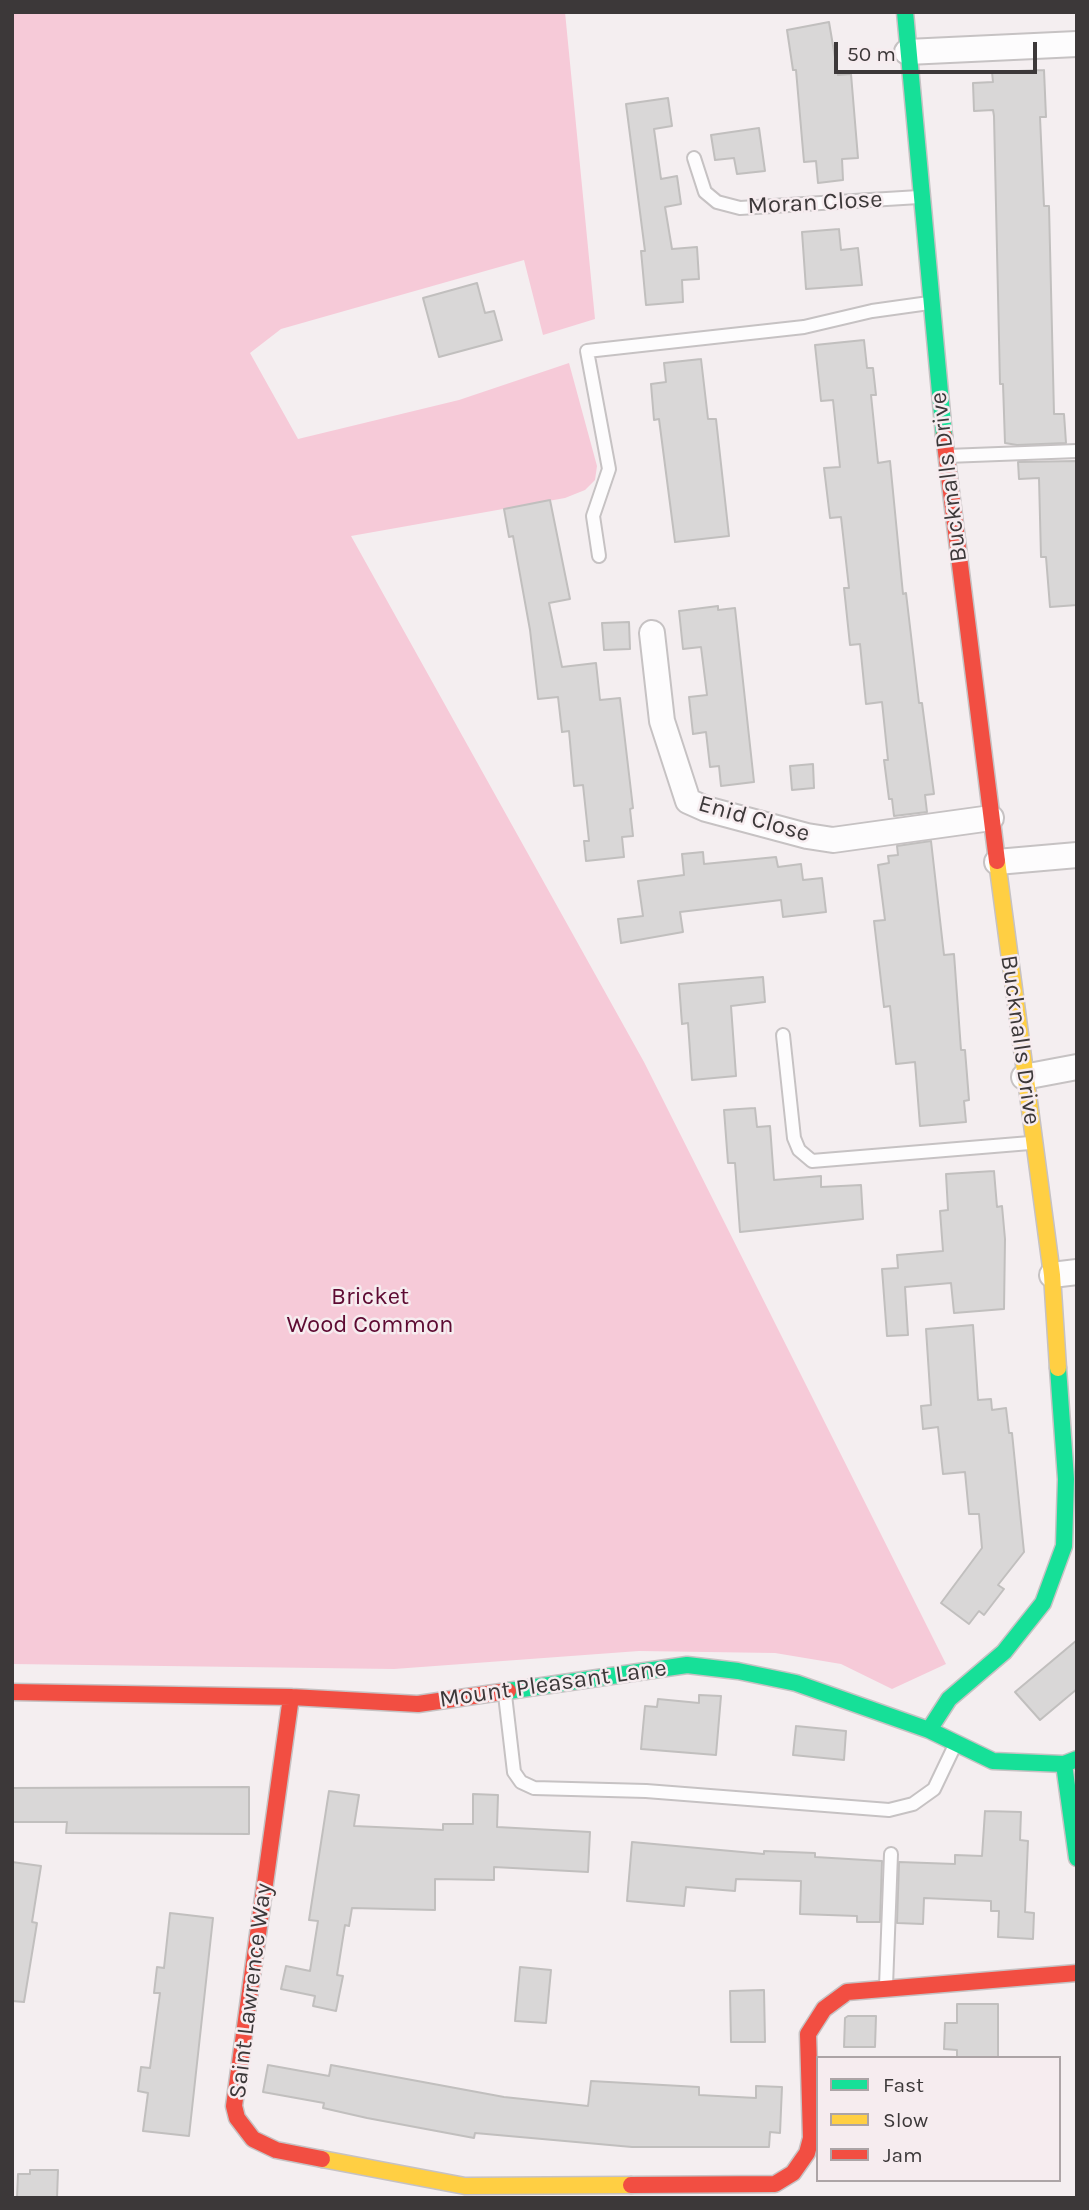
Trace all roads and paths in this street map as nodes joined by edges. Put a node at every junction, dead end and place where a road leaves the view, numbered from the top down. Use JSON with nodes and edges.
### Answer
{"nodes":[{"id":1,"x":905,"y":12,"type":"edge"},
{"id":2,"x":1077,"y":44,"type":"edge"},
{"id":3,"x":907,"y":52,"type":"junction"},
{"id":4,"x":694,"y":158,"type":"dead end"},
{"id":5,"x":923,"y":197,"type":"junction"},
{"id":6,"x":930,"y":303,"type":"junction"},
{"id":7,"x":1077,"y":451,"type":"edge"},
{"id":8,"x":946,"y":456,"type":"junction"},
{"id":9,"x":599,"y":556,"type":"dead end"},
{"id":10,"x":652,"y":633,"type":"dead end"},
{"id":11,"x":991,"y":818,"type":"junction"},
{"id":12,"x":1077,"y":855,"type":"edge"},
{"id":13,"x":997,"y":862,"type":"junction"},
{"id":14,"x":783,"y":1035,"type":"dead end"},
{"id":15,"x":1077,"y":1067,"type":"edge"},
{"id":16,"x":1024,"y":1077,"type":"junction"},
{"id":17,"x":1034,"y":1143,"type":"junction"},
{"id":18,"x":1077,"y":1272,"type":"edge"},
{"id":19,"x":1052,"y":1275,"type":"junction"},
{"id":20,"x":504,"y":1691,"type":"junction"},
{"id":21,"x":12,"y":1692,"type":"edge"},
{"id":22,"x":290,"y":1697,"type":"junction"},
{"id":23,"x":929,"y":1730,"type":"junction"},
{"id":24,"x":955,"y":1745,"type":"junction"},
{"id":25,"x":1070,"y":1761,"type":"edge"},
{"id":26,"x":891,"y":1854,"type":"dead end"},
{"id":27,"x":1077,"y":1858,"type":"edge"},
{"id":28,"x":1077,"y":1973,"type":"edge"},
{"id":29,"x":886,"y":1990,"type":"junction"},
{"id":30,"x":790,"y":2188,"type":"edge"}],
"edges":[{"from":1,"to":3,"type":"street","name":"Bucknalls Drive"},
{"from":2,"to":3,"type":"street"},
{"from":3,"to":5,"type":"street","name":"Bucknalls Drive"},
{"from":4,"to":5,"type":"lane","name":"Moran Close"},
{"from":5,"to":6,"type":"street","name":"Bucknalls Drive"},
{"from":6,"to":8,"type":"street","name":"Bucknalls Drive"},
{"from":6,"to":9,"type":"lane"},
{"from":7,"to":8,"type":"lane"},
{"from":8,"to":11,"type":"street","name":"Bucknalls Drive"},
{"from":10,"to":11,"type":"street","name":"Enid Close"},
{"from":11,"to":13,"type":"street","name":"Bucknalls Drive"},
{"from":12,"to":13,"type":"street"},
{"from":13,"to":16,"type":"street","name":"Bucknalls Drive"},
{"from":14,"to":17,"type":"lane"},
{"from":15,"to":16,"type":"street"},
{"from":16,"to":17,"type":"street","name":"Bucknalls Drive"},
{"from":17,"to":19,"type":"street","name":"Bucknalls Drive"},
{"from":18,"to":19,"type":"street"},
{"from":19,"to":23,"type":"street","name":"Bucknalls Drive"},
{"from":20,"to":22,"type":"street","name":"Mount Pleasant Lane"},
{"from":20,"to":23,"type":"street","name":"Mount Pleasant Lane"},
{"from":20,"to":24,"type":"lane"},
{"from":21,"to":22,"type":"street","name":"Mount Pleasant Lane"},
{"from":22,"to":30,"type":"street","name":"Saint Lawrence Way"},
{"from":23,"to":24,"type":"street","name":"Mount Pleasant Lane"},
{"from":24,"to":25,"type":"street","name":"Mount Pleasant Lane"},
{"from":25,"to":27,"type":"street"},
{"from":26,"to":29,"type":"lane"},
{"from":28,"to":29,"type":"street","name":"Saint Lawrence Way"},
{"from":29,"to":30,"type":"street","name":"Saint Lawrence Way"}]}
